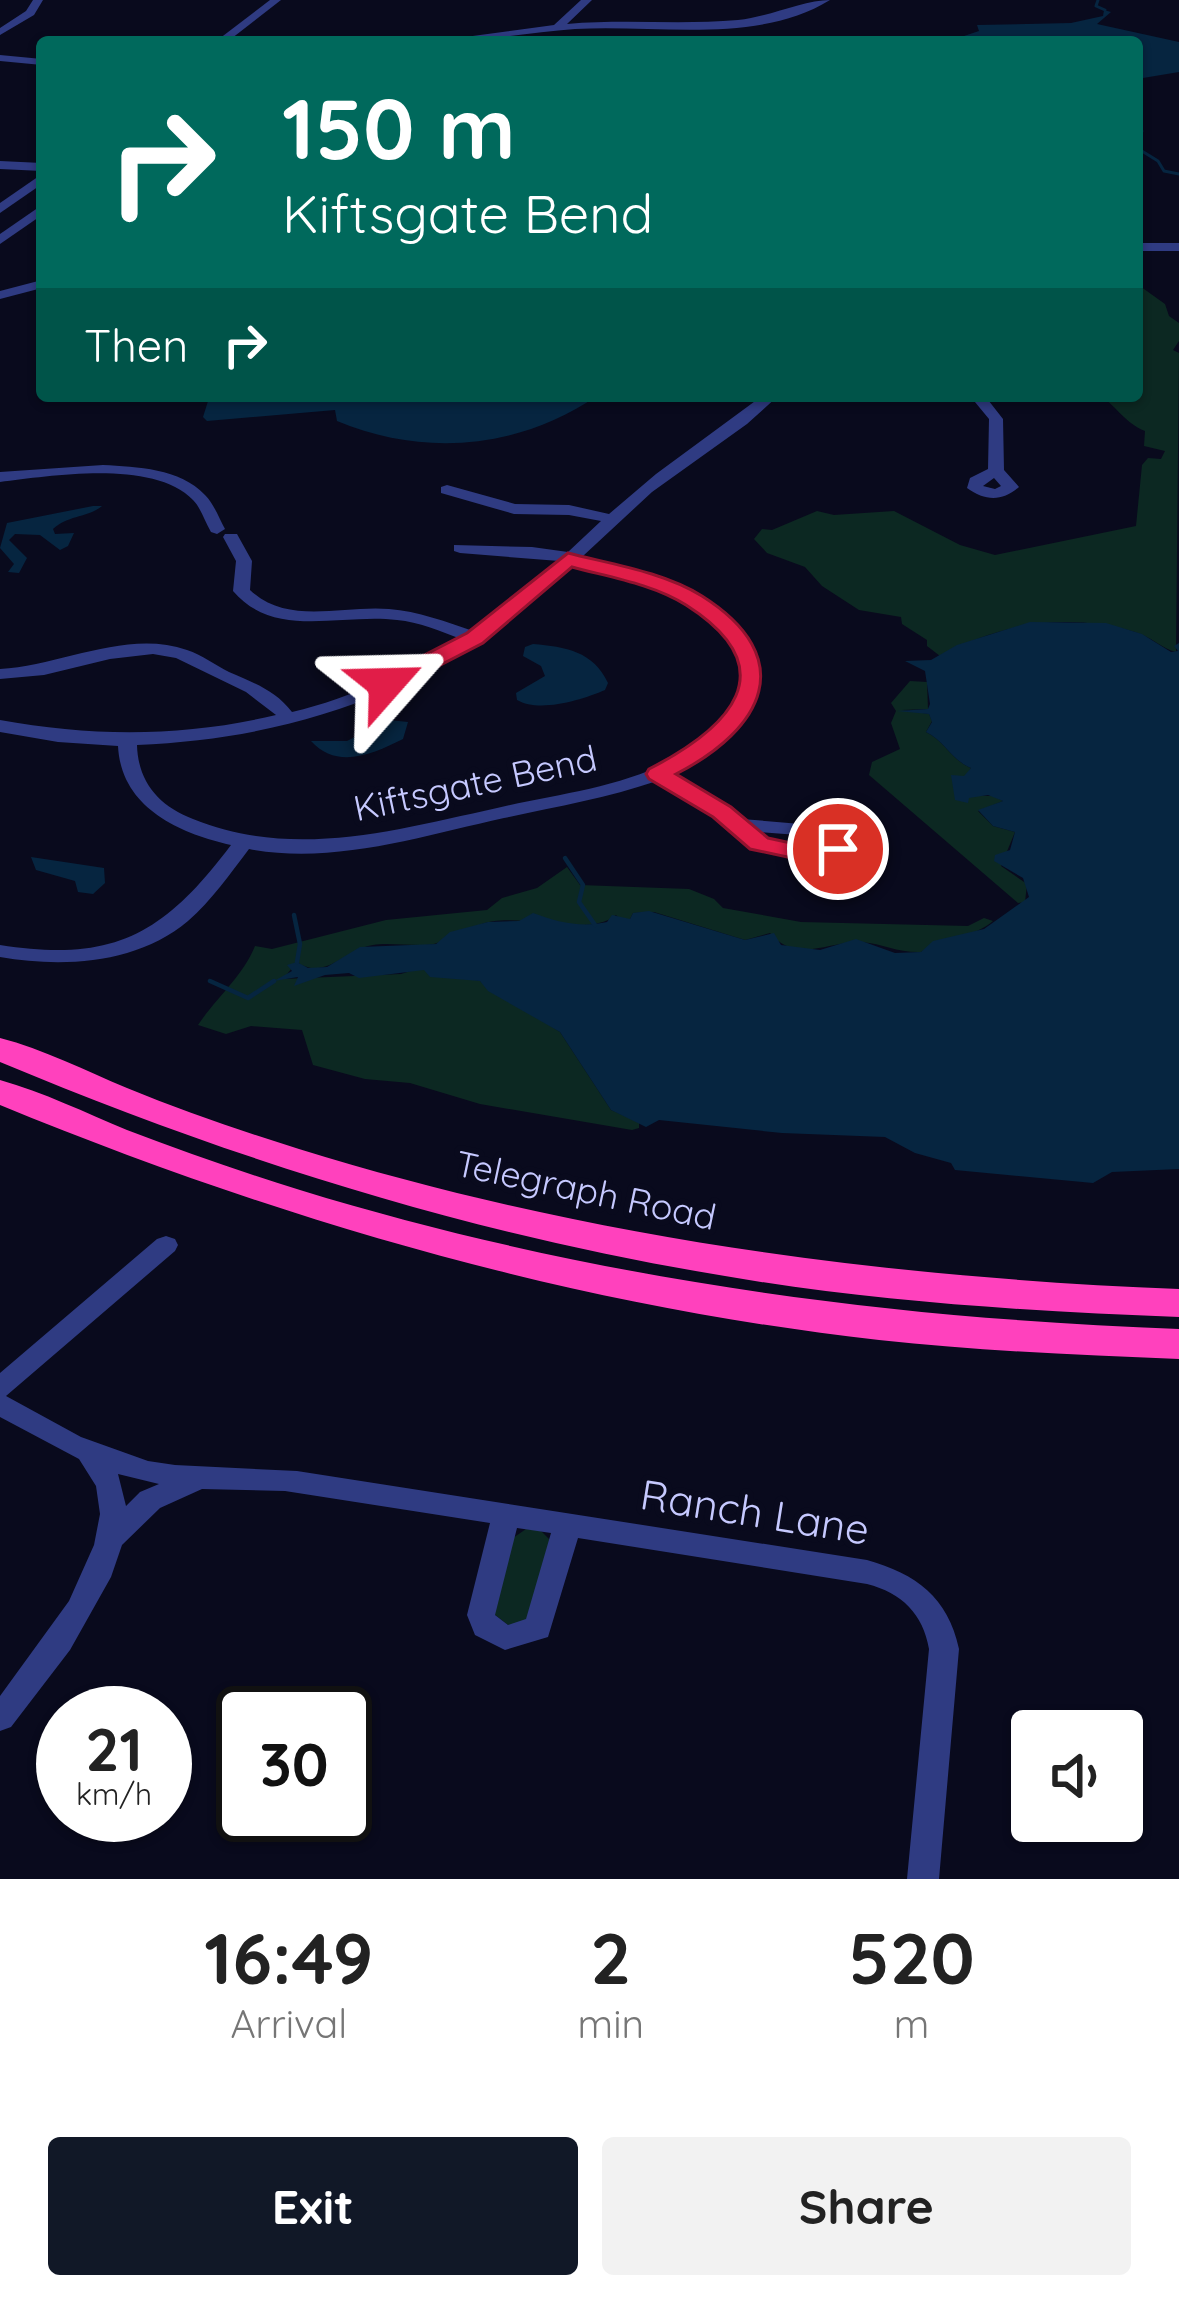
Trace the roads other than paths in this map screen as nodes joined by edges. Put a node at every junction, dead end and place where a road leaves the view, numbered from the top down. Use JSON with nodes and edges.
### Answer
{"nodes":[{"id":1,"x":38,"y":0,"type":"edge"},
{"id":2,"x":276,"y":0,"type":"edge"},
{"id":3,"x":587,"y":0,"type":"edge"},
{"id":4,"x":825,"y":0,"type":"edge"},
{"id":5,"x":652,"y":24,"type":"junction"},
{"id":6,"x":558,"y":27,"type":"junction"},
{"id":7,"x":0,"y":32,"type":"edge"},
{"id":8,"x":228,"y":36,"type":"edge"},
{"id":9,"x":483,"y":36,"type":"edge"},
{"id":10,"x":651,"y":36,"type":"edge"},
{"id":11,"x":0,"y":58,"type":"edge"},
{"id":12,"x":36,"y":61,"type":"edge"},
{"id":13,"x":0,"y":165,"type":"edge"},
{"id":14,"x":36,"y":167,"type":"edge"},
{"id":15,"x":36,"y":182,"type":"edge"},
{"id":16,"x":0,"y":209,"type":"edge"},
{"id":17,"x":36,"y":213,"type":"edge"},
{"id":18,"x":0,"y":240,"type":"edge"},
{"id":19,"x":1143,"y":247,"type":"edge"},
{"id":20,"x":1179,"y":247,"type":"edge"},
{"id":21,"x":36,"y":285,"type":"edge"},
{"id":22,"x":3,"y":292,"type":"edge"},
{"id":23,"x":763,"y":402,"type":"edge"},
{"id":24,"x":982,"y":402,"type":"edge"},
{"id":25,"x":996,"y":471,"type":"dead end"},
{"id":26,"x":0,"y":477,"type":"edge"},
{"id":27,"x":447,"y":490,"type":"dead end"},
{"id":28,"x":613,"y":518,"type":"junction"},
{"id":29,"x":460,"y":548,"type":"dead end"},
{"id":30,"x":568,"y":559,"type":"junction"},
{"id":31,"x":475,"y":638,"type":"junction"},
{"id":32,"x":0,"y":674,"type":"edge"},
{"id":33,"x":286,"y":717,"type":"junction"},
{"id":34,"x":0,"y":726,"type":"edge"},
{"id":35,"x":127,"y":741,"type":"junction"},
{"id":36,"x":658,"y":774,"type":"junction"},
{"id":37,"x":738,"y":825,"type":"dead end"},
{"id":38,"x":244,"y":842,"type":"junction"},
{"id":39,"x":0,"y":952,"type":"edge"},
{"id":40,"x":0,"y":1049,"type":"edge"},
{"id":41,"x":0,"y":1092,"type":"edge"},
{"id":42,"x":166,"y":1245,"type":"dead end"},
{"id":43,"x":1179,"y":1303,"type":"edge"},
{"id":44,"x":1179,"y":1344,"type":"edge"},
{"id":45,"x":0,"y":1388,"type":"edge"},
{"id":46,"x":0,"y":1404,"type":"edge"},
{"id":47,"x":89,"y":1455,"type":"junction"},
{"id":48,"x":202,"y":1478,"type":"junction"},
{"id":49,"x":506,"y":1515,"type":"junction"},
{"id":50,"x":568,"y":1525,"type":"junction"},
{"id":51,"x":109,"y":1543,"type":"junction"},
{"id":52,"x":0,"y":1718,"type":"edge"},
{"id":53,"x":923,"y":1879,"type":"edge"}],
"edges":[{"from":1,"to":7,"type":"street"},
{"from":2,"to":8,"type":"street"},
{"from":3,"to":6,"type":"street"},
{"from":4,"to":5,"type":"street"},
{"from":5,"to":6,"type":"street"},
{"from":5,"to":10,"type":"street"},
{"from":6,"to":9,"type":"street"},
{"from":11,"to":12,"type":"street"},
{"from":13,"to":14,"type":"street"},
{"from":15,"to":16,"type":"street"},
{"from":17,"to":18,"type":"street"},
{"from":19,"to":20,"type":"street"},
{"from":21,"to":22,"type":"street"},
{"from":23,"to":28,"type":"street"},
{"from":24,"to":25,"type":"street"},
{"from":26,"to":31,"type":"street"},
{"from":27,"to":28,"type":"street"},
{"from":28,"to":30,"type":"street"},
{"from":29,"to":30,"type":"street"},
{"from":30,"to":31,"type":"street"},
{"from":30,"to":36,"type":"street","name":"Kiftsgate Bend"},
{"from":31,"to":33,"type":"street"},
{"from":32,"to":33,"type":"street"},
{"from":33,"to":35,"type":"street"},
{"from":34,"to":35,"type":"street"},
{"from":35,"to":38,"type":"street","name":"Kiftsgate Bend"},
{"from":36,"to":37,"type":"street"},
{"from":36,"to":38,"type":"street","name":"Kiftsgate Bend"},
{"from":38,"to":39,"type":"street"},
{"from":40,"to":43,"type":"highway","name":"Telegraph Road"},
{"from":41,"to":44,"type":"highway"},
{"from":42,"to":45,"type":"street"},
{"from":46,"to":47,"type":"street","name":"Ranch Lane"},
{"from":47,"to":48,"type":"street","name":"Ranch Lane"},
{"from":47,"to":51,"type":"street"},
{"from":48,"to":49,"type":"street","name":"Ranch Lane"},
{"from":48,"to":51,"type":"street"},
{"from":49,"to":50,"type":"street","name":"Ranch Lane"},
{"from":49,"to":50,"type":"street"},
{"from":50,"to":53,"type":"street","name":"Ranch Lane"},
{"from":51,"to":52,"type":"street"}]}
